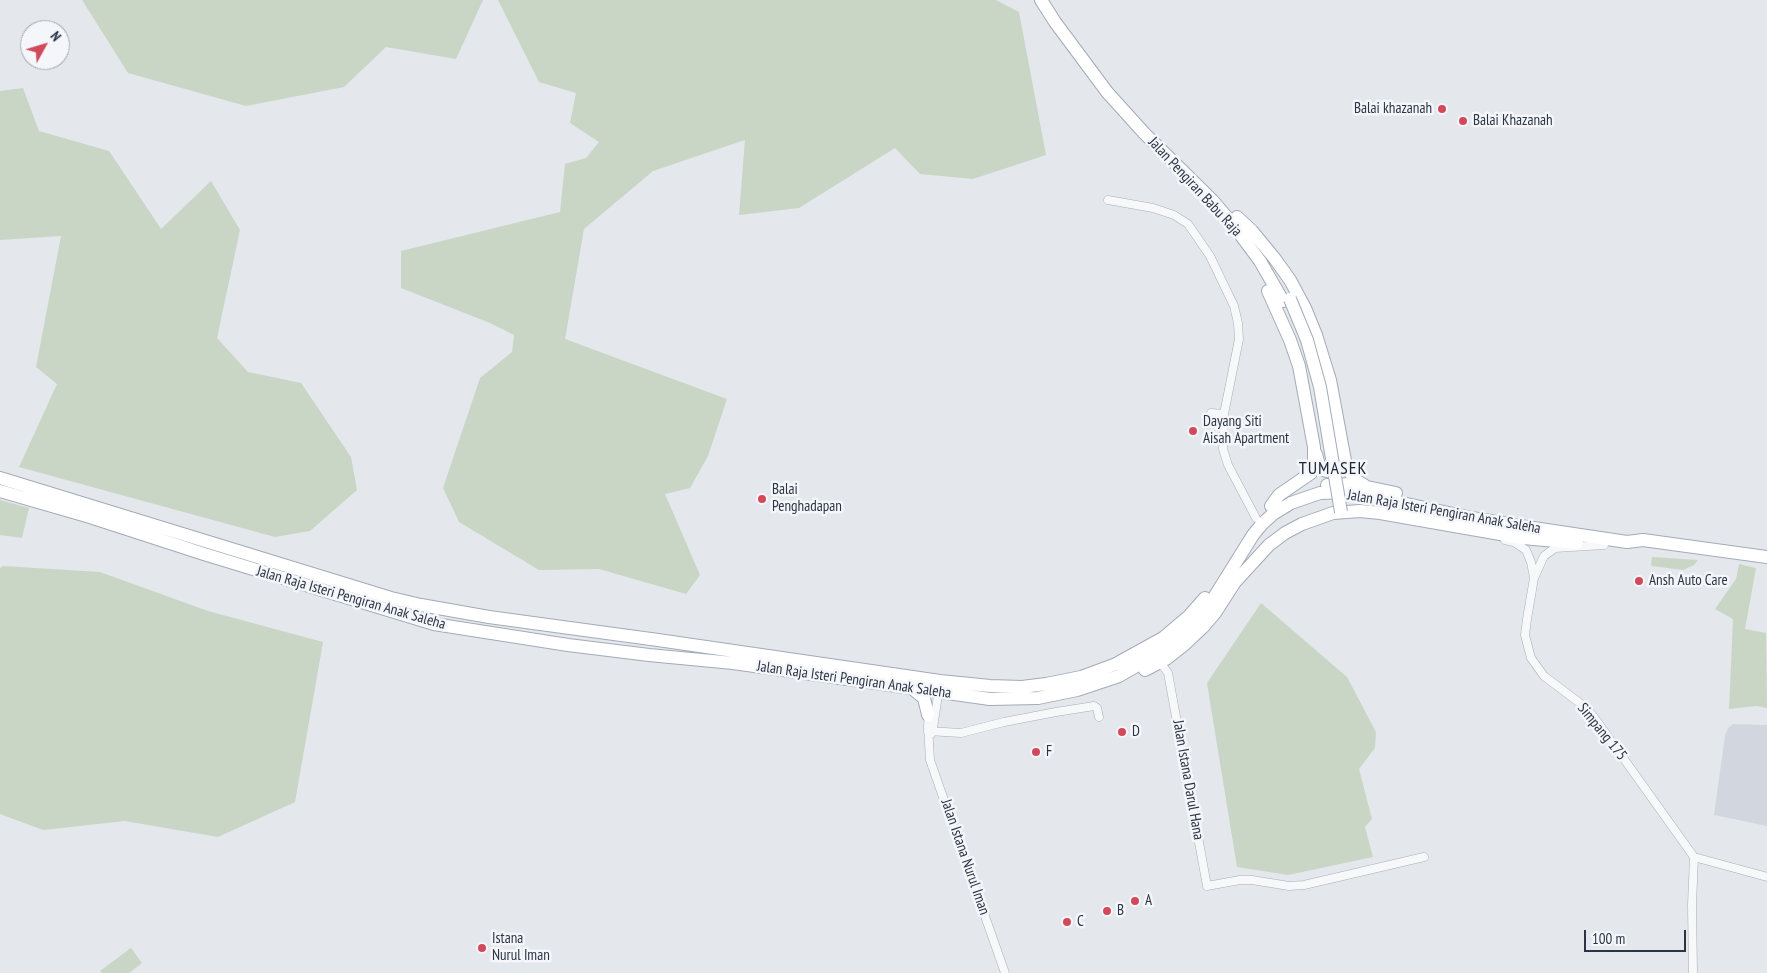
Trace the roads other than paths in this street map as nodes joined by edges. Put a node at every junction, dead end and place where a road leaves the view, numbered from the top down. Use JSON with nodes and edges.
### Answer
{"nodes":[{"id":1,"x":1041,"y":0,"type":"edge"},
{"id":2,"x":1048,"y":0,"type":"edge"},
{"id":3,"x":1108,"y":200,"type":"dead end"},
{"id":4,"x":1234,"y":220,"type":"junction"},
{"id":5,"x":1211,"y":413,"type":"dead end"},
{"id":6,"x":1224,"y":414,"type":"junction"},
{"id":7,"x":1314,"y":447,"type":"junction"},
{"id":8,"x":1341,"y":448,"type":"junction"},
{"id":9,"x":0,"y":478,"type":"edge"},
{"id":10,"x":1365,"y":486,"type":"junction"},
{"id":11,"x":0,"y":491,"type":"edge"},
{"id":12,"x":1271,"y":506,"type":"junction"},
{"id":13,"x":1337,"y":512,"type":"junction"},
{"id":14,"x":1256,"y":518,"type":"junction"},
{"id":15,"x":1473,"y":530,"type":"junction"},
{"id":16,"x":1643,"y":540,"type":"junction"},
{"id":17,"x":1627,"y":542,"type":"junction"},
{"id":18,"x":1604,"y":545,"type":"junction"},
{"id":19,"x":1767,"y":557,"type":"edge"},
{"id":20,"x":1534,"y":578,"type":"junction"},
{"id":21,"x":1184,"y":645,"type":"junction"},
{"id":22,"x":1156,"y":664,"type":"junction"},
{"id":23,"x":1168,"y":673,"type":"junction"},
{"id":24,"x":1100,"y":683,"type":"junction"},
{"id":25,"x":913,"y":689,"type":"junction"},
{"id":26,"x":936,"y":690,"type":"junction"},
{"id":27,"x":928,"y":715,"type":"junction"},
{"id":28,"x":1100,"y":717,"type":"dead end"},
{"id":29,"x":930,"y":731,"type":"junction"},
{"id":30,"x":1424,"y":857,"type":"dead end"},
{"id":31,"x":1694,"y":857,"type":"junction"},
{"id":32,"x":1767,"y":877,"type":"edge"},
{"id":33,"x":1005,"y":973,"type":"edge"},
{"id":34,"x":1693,"y":973,"type":"edge"}],
"edges":[{"from":1,"to":4,"type":"main road","name":"Jalan Pengiran Babu Raja"},
{"from":2,"to":4,"type":"main road","name":"Jalan Pengiran Babu Raja"},
{"from":3,"to":6,"type":"street"},
{"from":4,"to":7,"type":"main road"},
{"from":4,"to":8,"type":"main road"},
{"from":4,"to":13,"type":"main road","name":"Jalan Pengiran Babu Raja","bridge":true},
{"from":5,"to":6,"type":"street"},
{"from":6,"to":14,"type":"street"},
{"from":7,"to":8,"type":"main road"},
{"from":7,"to":12,"type":"main road"},
{"from":8,"to":10,"type":"main road"},
{"from":9,"to":26,"type":"main road","name":"Jalan Raja Isteri Pengiran Anak Saleha"},
{"from":10,"to":12,"type":"main road","name":"Jalan Raja Isteri Pengiran Anak Saleha"},
{"from":10,"to":16,"type":"main road","name":"Jalan Raja Isteri Pengiran Anak Saleha"},
{"from":11,"to":25,"type":"main road","name":"Jalan Raja Isteri Pengiran Anak Saleha"},
{"from":12,"to":14,"type":"main road","name":"Jalan Raja Isteri Pengiran Anak Saleha"},
{"from":13,"to":15,"type":"main road"},
{"from":13,"to":21,"type":"main road"},
{"from":14,"to":26,"type":"main road","name":"Jalan Raja Isteri Pengiran Anak Saleha"},
{"from":15,"to":18,"type":"main road"},
{"from":15,"to":20,"type":"street","name":"Simpang 175"},
{"from":16,"to":17,"type":"main road","name":"Jalan Raja Isteri Pengiran Anak Saleha"},
{"from":16,"to":19,"type":"main road","name":"Jalan Raja Isteri Pengiran Anak Saleha"},
{"from":17,"to":18,"type":"main road"},
{"from":17,"to":24,"type":"main road","name":"Jalan Raja Isteri Pengiran Anak Saleha"},
{"from":18,"to":20,"type":"street","name":"Simpang 175"},
{"from":20,"to":31,"type":"street","name":"Simpang 175"},
{"from":21,"to":22,"type":"main road"},
{"from":21,"to":23,"type":"street"},
{"from":22,"to":23,"type":"street"},
{"from":22,"to":24,"type":"main road"},
{"from":23,"to":30,"type":"street","name":"Jalan Istana Darul Hana"},
{"from":24,"to":26,"type":"main road","name":"Jalan Raja Isteri Pengiran Anak Saleha"},
{"from":25,"to":26,"type":"main road","name":"Jalan Raja Isteri Pengiran Anak Saleha"},
{"from":25,"to":27,"type":"main road"},
{"from":26,"to":27,"type":"street","name":"Jalan Istana Nurul Iman"},
{"from":26,"to":29,"type":"street","name":"Jalan Istana Nurul Iman"},
{"from":27,"to":29,"type":"street","name":"Jalan Istana Nurul Iman"},
{"from":28,"to":29,"type":"street"},
{"from":29,"to":33,"type":"street","name":"Jalan Istana Nurul Iman"},
{"from":31,"to":32,"type":"street"},
{"from":31,"to":34,"type":"street"}]}
